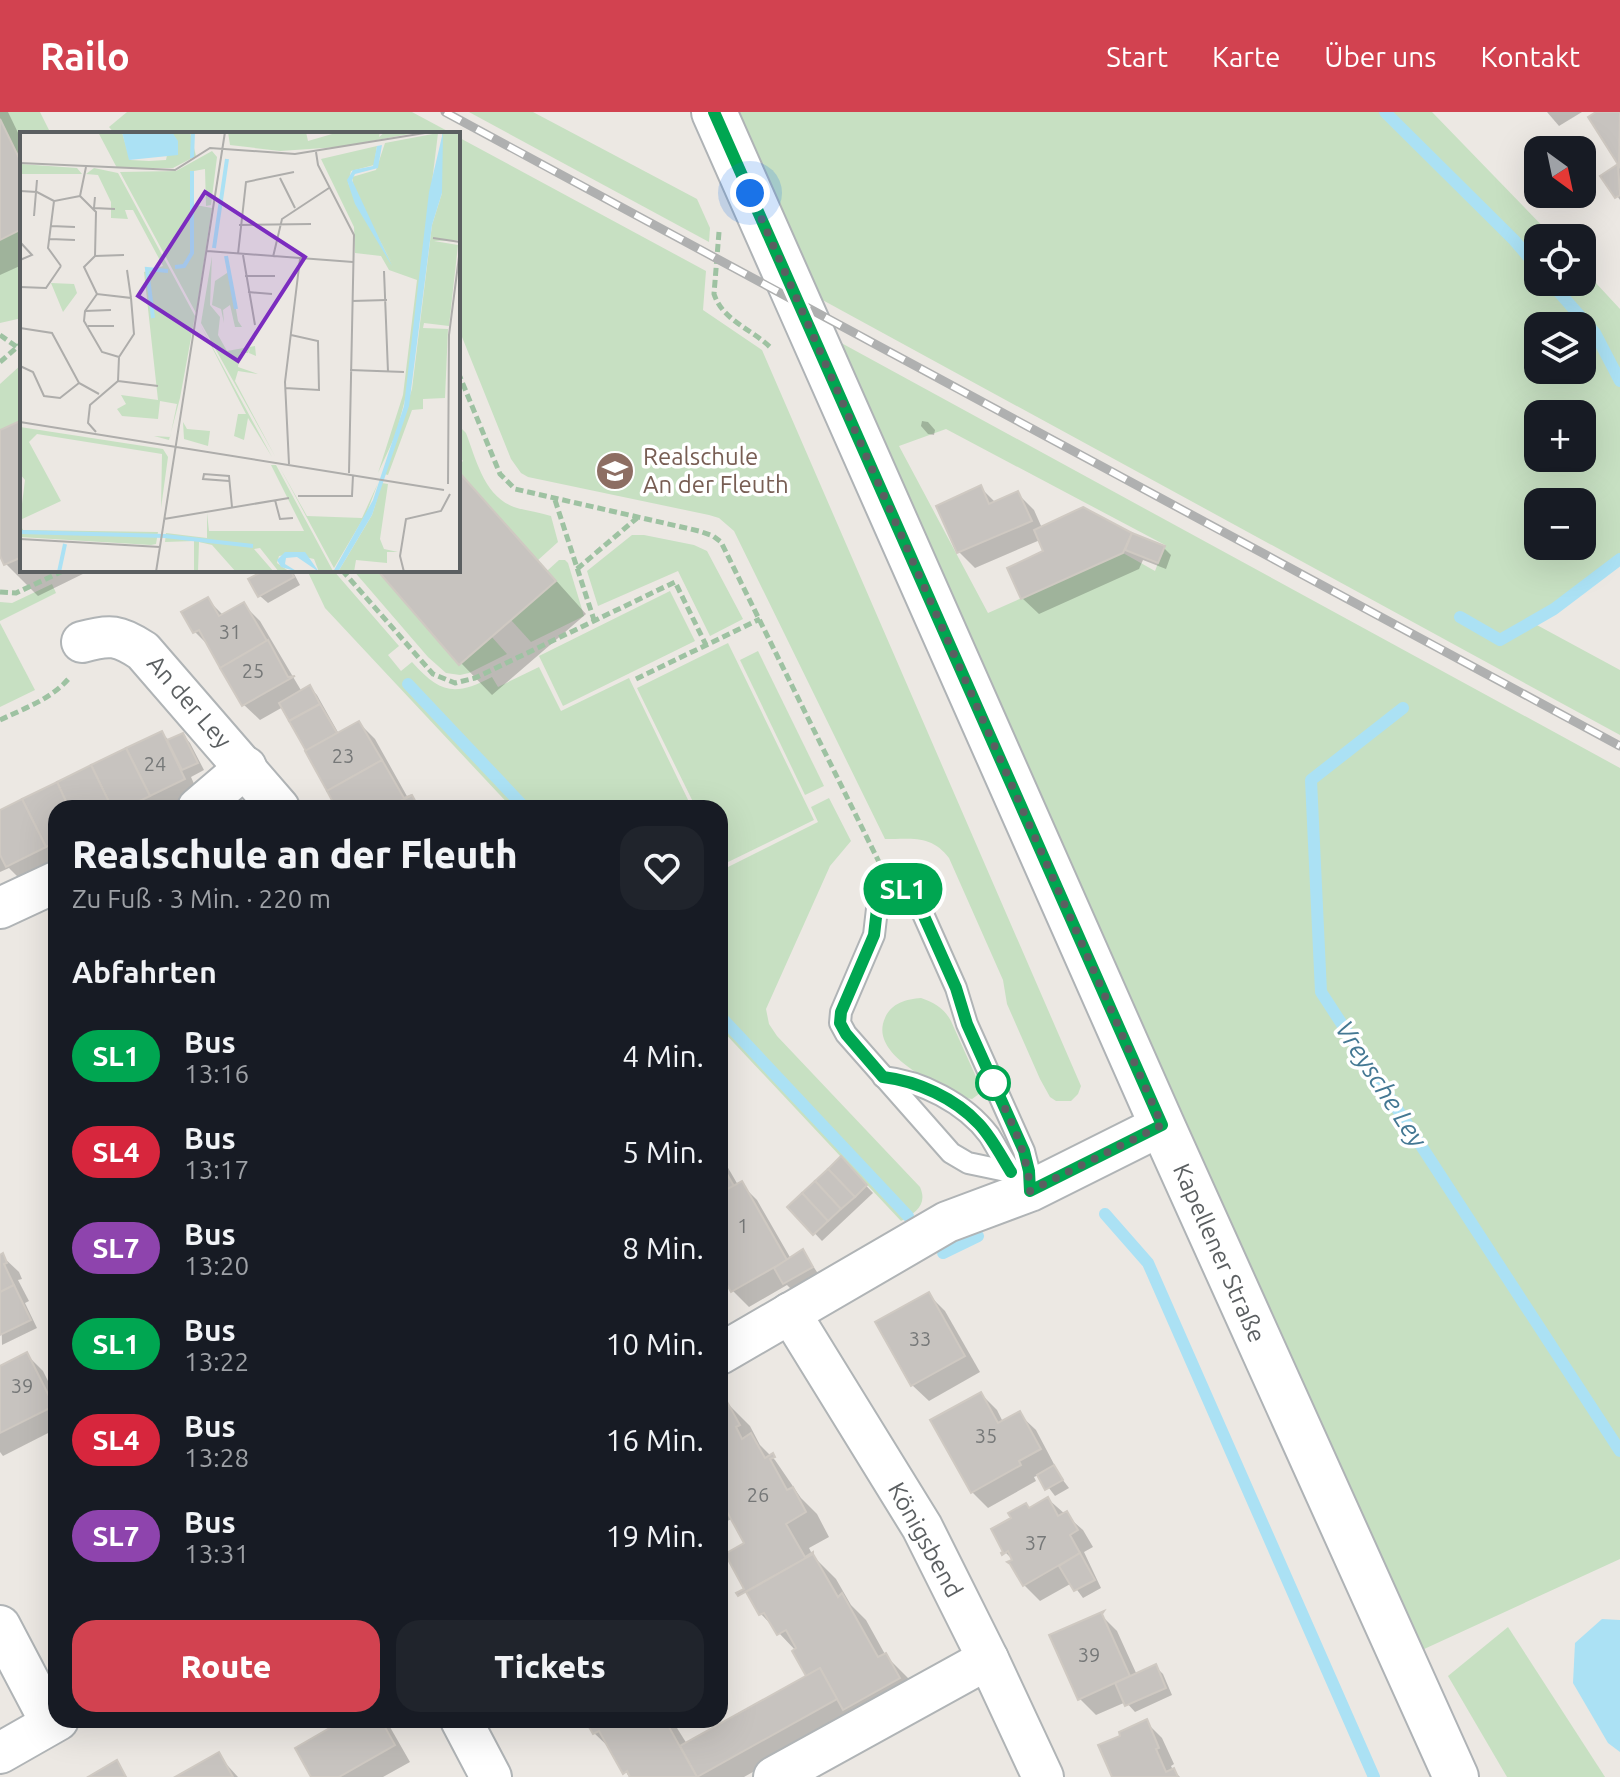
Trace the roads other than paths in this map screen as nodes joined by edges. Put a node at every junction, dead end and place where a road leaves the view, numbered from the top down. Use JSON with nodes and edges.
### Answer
{"nodes":[{"id":1,"x":714,"y":112,"type":"edge"},
{"id":2,"x":82,"y":642,"type":"road end"},
{"id":3,"x":246,"y":767,"type":"junction"},
{"id":4,"x":207,"y":800,"type":"edge"},
{"id":5,"x":273,"y":800,"type":"edge"},
{"id":6,"x":48,"y":886,"type":"edge"},
{"id":7,"x":0,"y":908,"type":"edge"},
{"id":8,"x":883,"y":1077,"type":"junction"},
{"id":9,"x":1162,"y":1125,"type":"junction"},
{"id":10,"x":1021,"y":1181,"type":"junction"},
{"id":11,"x":790,"y":1313,"type":"junction"},
{"id":12,"x":728,"y":1346,"type":"edge"},
{"id":13,"x":0,"y":1626,"type":"edge"},
{"id":14,"x":988,"y":1659,"type":"junction"},
{"id":15,"x":48,"y":1711,"type":"edge"},
{"id":16,"x":48,"y":1725,"type":"edge"},
{"id":17,"x":465,"y":1728,"type":"edge"},
{"id":18,"x":0,"y":1753,"type":"edge"},
{"id":19,"x":491,"y":1777,"type":"edge"},
{"id":20,"x":774,"y":1777,"type":"edge"},
{"id":21,"x":1043,"y":1777,"type":"edge"},
{"id":22,"x":1456,"y":1777,"type":"edge"}],
"edges":[{"from":1,"to":9,"type":"main road","name":"Kapellener Straße"},
{"from":2,"to":3,"type":"street","name":"An der Ley"},
{"from":3,"to":4,"type":"street","name":"An der Ley"},
{"from":3,"to":5,"type":"street","name":"An der Ley"},
{"from":6,"to":7,"type":"street"},
{"from":8,"to":10,"type":"lane"},
{"from":8,"to":10,"type":"lane"},
{"from":8,"to":10,"type":"lane"},
{"from":9,"to":10,"type":"street"},
{"from":9,"to":22,"type":"main road","name":"Kapellener Straße"},
{"from":10,"to":11,"type":"street"},
{"from":11,"to":12,"type":"street"},
{"from":11,"to":14,"type":"street","name":"Königsbend"},
{"from":13,"to":15,"type":"street"},
{"from":14,"to":20,"type":"street"},
{"from":14,"to":21,"type":"street","name":"Königsbend"},
{"from":16,"to":18,"type":"street"},
{"from":17,"to":19,"type":"street"}]}
